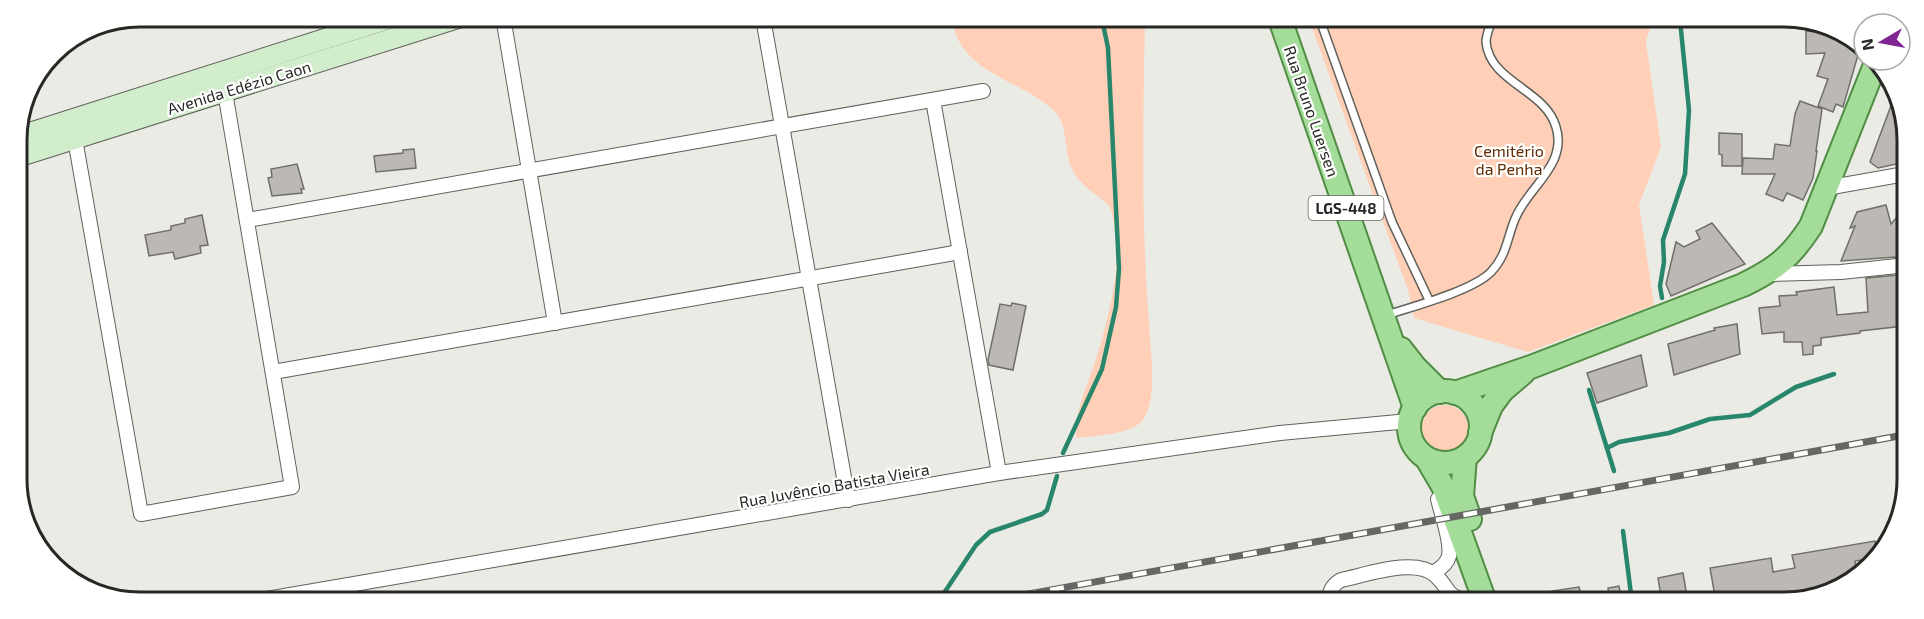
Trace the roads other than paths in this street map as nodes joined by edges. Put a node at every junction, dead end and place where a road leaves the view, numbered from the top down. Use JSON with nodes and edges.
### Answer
{"nodes":[{"id":1,"x":363,"y":27,"type":"edge"},
{"id":2,"x":411,"y":27,"type":"edge"},
{"id":3,"x":505,"y":27,"type":"edge"},
{"id":4,"x":766,"y":27,"type":"edge"},
{"id":5,"x":1283,"y":27,"type":"edge"},
{"id":6,"x":1322,"y":27,"type":"edge"},
{"id":7,"x":1490,"y":27,"type":"edge"},
{"id":8,"x":1872,"y":72,"type":"edge"},
{"id":9,"x":983,"y":91,"type":"dead end"},
{"id":10,"x":225,"y":92,"type":"junction"},
{"id":11,"x":933,"y":100,"type":"junction"},
{"id":12,"x":782,"y":126,"type":"junction"},
{"id":13,"x":27,"y":134,"type":"edge"},
{"id":14,"x":75,"y":139,"type":"junction"},
{"id":15,"x":27,"y":154,"type":"edge"},
{"id":16,"x":529,"y":171,"type":"junction"},
{"id":17,"x":1897,"y":175,"type":"edge"},
{"id":18,"x":1826,"y":188,"type":"junction"},
{"id":19,"x":247,"y":220,"type":"junction"},
{"id":20,"x":960,"y":252,"type":"junction"},
{"id":21,"x":1897,"y":266,"type":"dead end"},
{"id":22,"x":1767,"y":274,"type":"junction"},
{"id":23,"x":809,"y":278,"type":"junction"},
{"id":24,"x":1429,"y":300,"type":"junction"},
{"id":25,"x":1384,"y":316,"type":"junction"},
{"id":26,"x":555,"y":323,"type":"junction"},
{"id":27,"x":1392,"y":339,"type":"junction"},
{"id":28,"x":1531,"y":366,"type":"junction"},
{"id":29,"x":273,"y":372,"type":"junction"},
{"id":30,"x":1447,"y":392,"type":"junction"},
{"id":31,"x":1412,"y":414,"type":"junction"},
{"id":32,"x":1480,"y":433,"type":"junction"},
{"id":33,"x":1465,"y":457,"type":"junction"},
{"id":34,"x":1427,"y":459,"type":"junction"},
{"id":35,"x":999,"y":473,"type":"junction"},
{"id":36,"x":848,"y":500,"type":"junction"},
{"id":37,"x":1433,"y":573,"type":"junction"},
{"id":38,"x":308,"y":592,"type":"edge"},
{"id":39,"x":1330,"y":592,"type":"edge"},
{"id":40,"x":1449,"y":592,"type":"edge"},
{"id":41,"x":1481,"y":592,"type":"edge"},
{"id":42,"x":1498,"y":592,"type":"edge"}],
"edges":[{"from":1,"to":13,"type":"main road","name":"Avenida Edézio Caon"},
{"from":2,"to":10,"type":"main road","name":"Avenida Edézio Caon"},
{"from":3,"to":16,"type":"street"},
{"from":4,"to":12,"type":"street"},
{"from":5,"to":25,"type":"main road","name":"Rua Bruno Luersen","number":"LGS-448"},
{"from":6,"to":24,"type":"lane"},
{"from":7,"to":24,"type":"lane"},
{"from":8,"to":18,"type":"main road"},
{"from":9,"to":11,"type":"street"},
{"from":10,"to":14,"type":"main road","name":"Avenida Edézio Caon"},
{"from":10,"to":19,"type":"street"},
{"from":11,"to":12,"type":"street"},
{"from":11,"to":20,"type":"street"},
{"from":12,"to":16,"type":"street"},
{"from":12,"to":23,"type":"street"},
{"from":14,"to":15,"type":"main road","name":"Avenida Edézio Caon"},
{"from":14,"to":29,"type":"street"},
{"from":16,"to":19,"type":"street"},
{"from":16,"to":26,"type":"street"},
{"from":17,"to":18,"type":"street"},
{"from":18,"to":22,"type":"main road"},
{"from":19,"to":29,"type":"street"},
{"from":20,"to":23,"type":"street"},
{"from":20,"to":35,"type":"street"},
{"from":21,"to":22,"type":"street"},
{"from":22,"to":28,"type":"main road"},
{"from":23,"to":26,"type":"street"},
{"from":23,"to":36,"type":"street"},
{"from":24,"to":25,"type":"lane"},
{"from":25,"to":27,"type":"main road","name":"Rua Bruno Luersen","number":"LGS-448"},
{"from":26,"to":29,"type":"street"},
{"from":27,"to":30,"type":"main road","name":"Rua Bruno Luersen","number":"LGS-448"},
{"from":27,"to":31,"type":"main road","name":"Rua Bruno Luersen","number":"LGS-448"},
{"from":28,"to":30,"type":"main road"},
{"from":28,"to":32,"type":"main road"},
{"from":30,"to":31,"type":"main road"},
{"from":30,"to":32,"type":"main road"},
{"from":31,"to":34,"type":"main road"},
{"from":31,"to":35,"type":"street","name":"Rua Juvêncio Batista Vieira"},
{"from":32,"to":33,"type":"main road"},
{"from":33,"to":34,"type":"main road"},
{"from":33,"to":42,"type":"main road"},
{"from":34,"to":37,"type":"street"},
{"from":34,"to":41,"type":"main road"},
{"from":35,"to":36,"type":"street","name":"Rua Juvêncio Batista Vieira"},
{"from":36,"to":38,"type":"street","name":"Rua Juvêncio Batista Vieira"},
{"from":37,"to":39,"type":"street"},
{"from":37,"to":40,"type":"street"}]}
